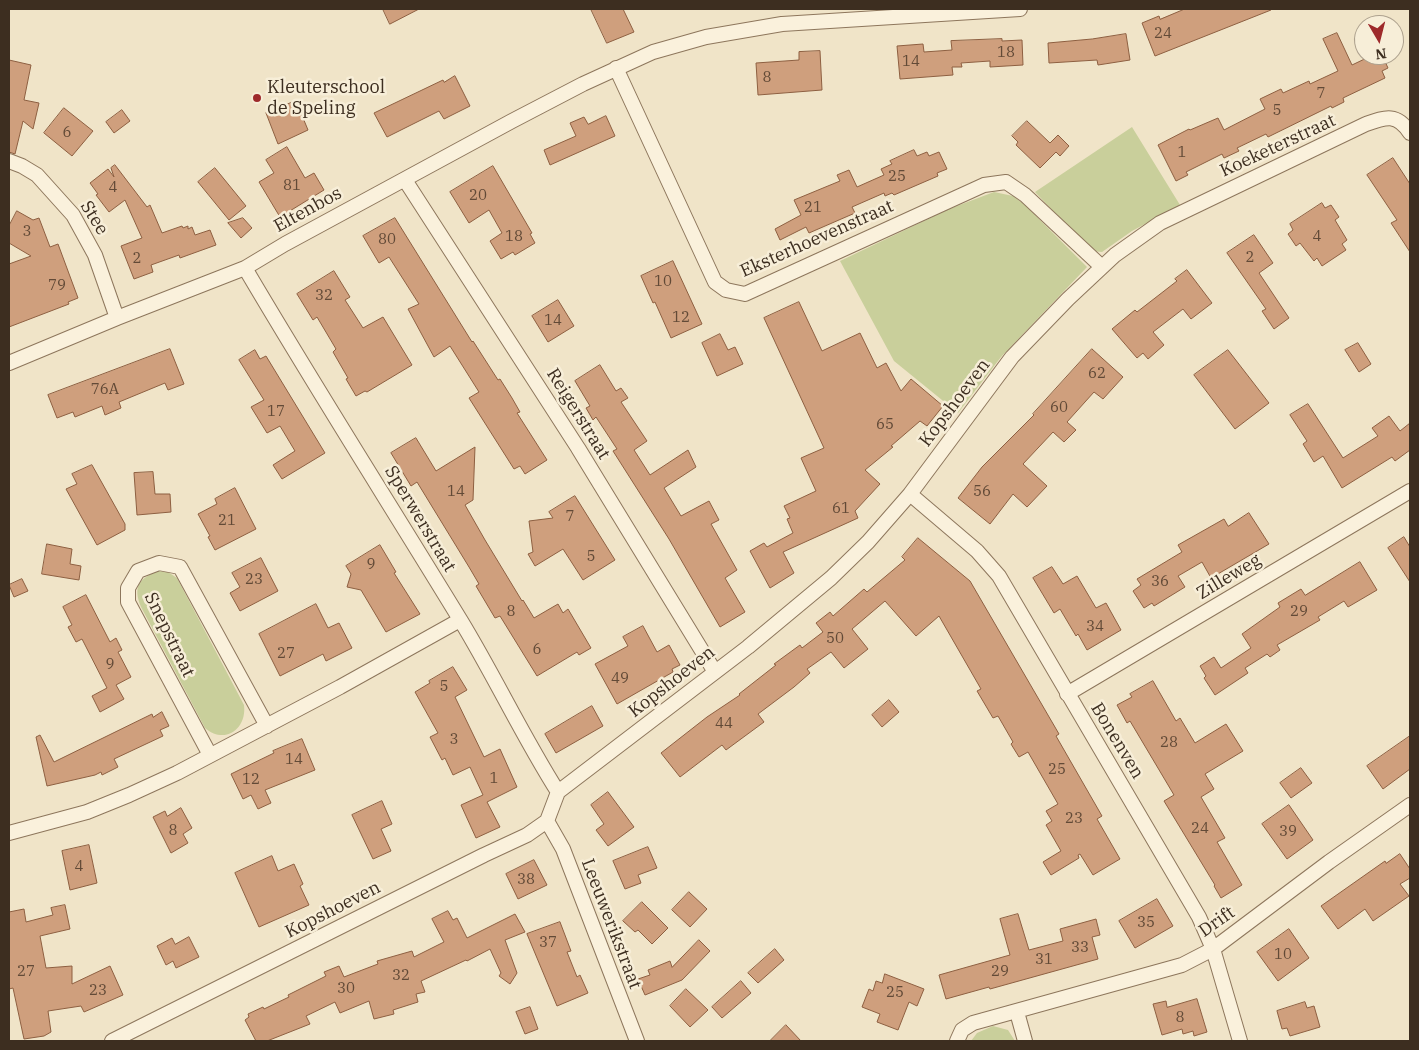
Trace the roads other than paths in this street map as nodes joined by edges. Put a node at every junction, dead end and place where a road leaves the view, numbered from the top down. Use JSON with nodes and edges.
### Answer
{"nodes":[{"id":1,"x":1020,"y":9,"type":"edge"},
{"id":2,"x":616,"y":68,"type":"junction"},
{"id":3,"x":1410,"y":133,"type":"edge"},
{"id":4,"x":9,"y":161,"type":"edge"},
{"id":5,"x":405,"y":180,"type":"junction"},
{"id":6,"x":1160,"y":223,"type":"joint"},
{"id":7,"x":1102,"y":267,"type":"junction"},
{"id":8,"x":245,"y":268,"type":"junction"},
{"id":9,"x":117,"y":318,"type":"junction"},
{"id":10,"x":9,"y":363,"type":"edge"},
{"id":11,"x":1410,"y":491,"type":"edge"},
{"id":12,"x":910,"y":494,"type":"junction"},
{"id":13,"x":460,"y":620,"type":"junction"},
{"id":14,"x":715,"y":672,"type":"junction"},
{"id":15,"x":1067,"y":694,"type":"junction"},
{"id":16,"x":267,"y":726,"type":"junction"},
{"id":17,"x":210,"y":756,"type":"junction"},
{"id":18,"x":558,"y":792,"type":"junction"},
{"id":19,"x":1408,"y":811,"type":"edge"},
{"id":20,"x":547,"y":821,"type":"junction"},
{"id":21,"x":9,"y":832,"type":"edge"},
{"id":22,"x":1213,"y":950,"type":"junction"},
{"id":23,"x":1017,"y":1012,"type":"junction"},
{"id":24,"x":112,"y":1041,"type":"edge"},
{"id":25,"x":637,"y":1041,"type":"edge"},
{"id":26,"x":957,"y":1041,"type":"edge"},
{"id":27,"x":1025,"y":1041,"type":"edge"},
{"id":28,"x":1240,"y":1041,"type":"edge"}],
"edges":[{"from":1,"to":2,"type":"street","name":"Eltenbos"},
{"from":2,"to":5,"type":"street","name":"Eltenbos"},
{"from":2,"to":7,"type":"street","name":"Eksterhoevenstraat"},
{"from":3,"to":6,"type":"street","name":"Koeketerstraat"},
{"from":4,"to":9,"type":"street","name":"Stee"},
{"from":5,"to":8,"type":"street","name":"Eltenbos"},
{"from":5,"to":14,"type":"street","name":"Reigerstraat"},
{"from":6,"to":7,"type":"street","name":"Kopshoeven"},
{"from":7,"to":12,"type":"street","name":"Kopshoeven"},
{"from":8,"to":9,"type":"street","name":"Eltenbos"},
{"from":8,"to":13,"type":"street","name":"Sperwerstraat"},
{"from":9,"to":10,"type":"street","name":"Eltenbos"},
{"from":11,"to":15,"type":"street","name":"Zilleweg"},
{"from":12,"to":14,"type":"street","name":"Kopshoeven"},
{"from":12,"to":15,"type":"street","name":"Bonenven"},
{"from":13,"to":16,"type":"street"},
{"from":13,"to":18,"type":"street","name":"Sperwerstraat"},
{"from":14,"to":18,"type":"street","name":"Kopshoeven"},
{"from":15,"to":22,"type":"street","name":"Bonenven"},
{"from":16,"to":17,"type":"street"},
{"from":16,"to":17,"type":"street","name":"Snepstraat"},
{"from":17,"to":21,"type":"street"},
{"from":18,"to":20,"type":"street"},
{"from":19,"to":22,"type":"street","name":"Drift"},
{"from":20,"to":24,"type":"street","name":"Kopshoeven"},
{"from":20,"to":25,"type":"street","name":"Leeuwerikstraat"},
{"from":22,"to":23,"type":"street","name":"Drift"},
{"from":22,"to":28,"type":"street","name":"Bonenven"},
{"from":23,"to":26,"type":"street","name":"Drift"},
{"from":23,"to":27,"type":"street"}]}
